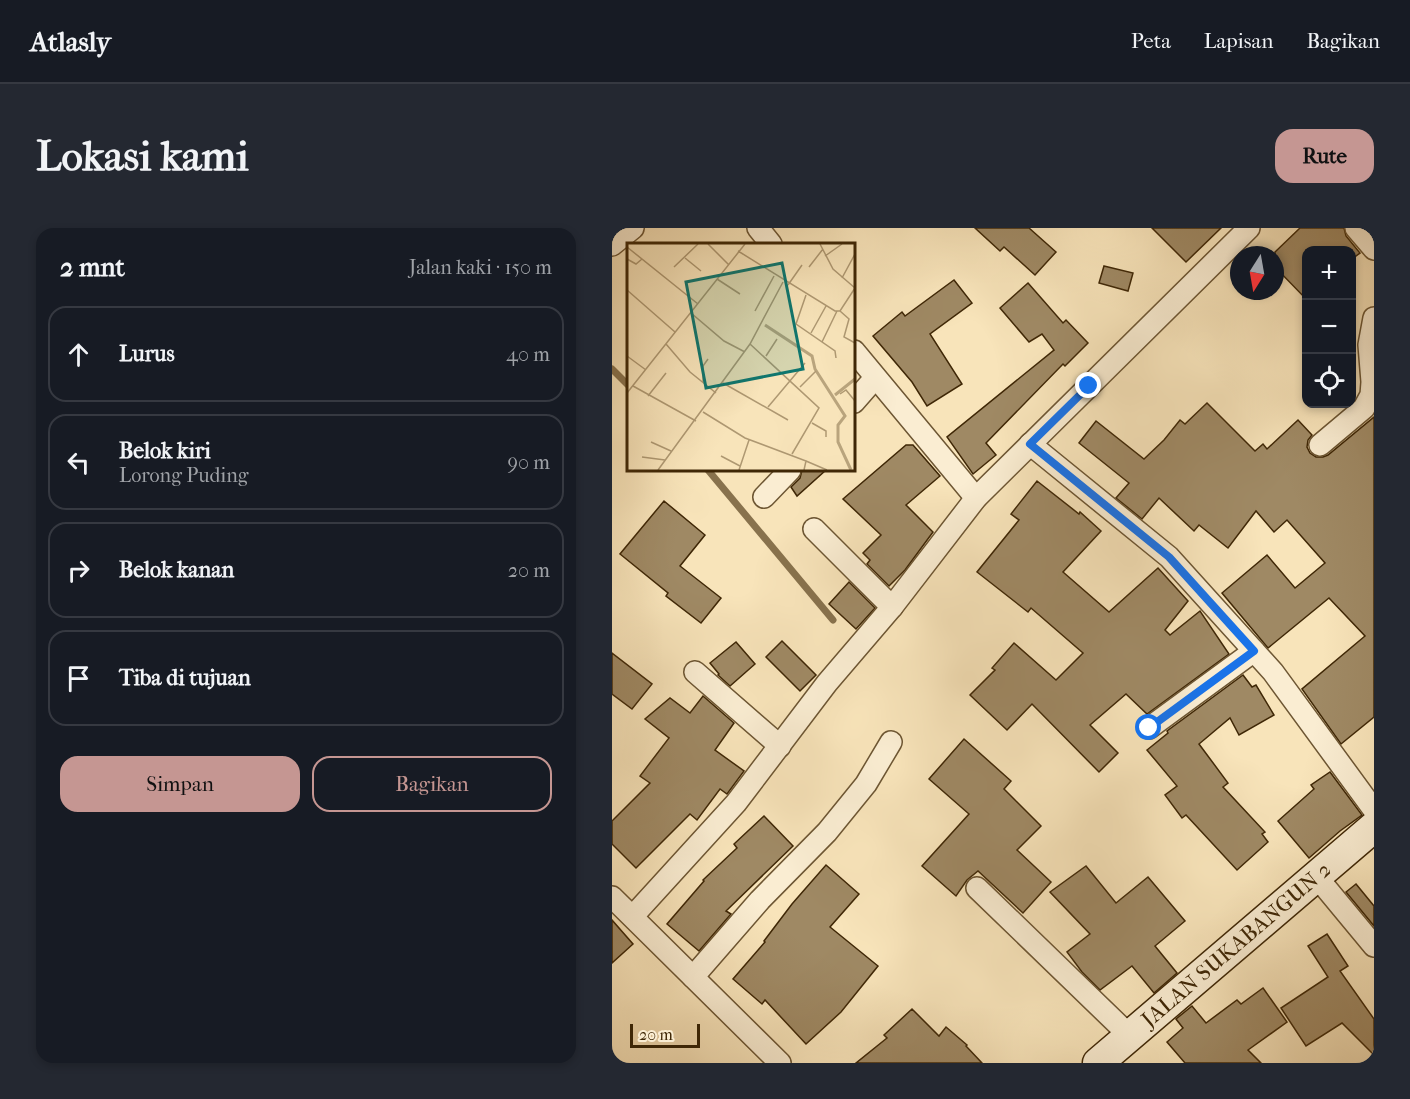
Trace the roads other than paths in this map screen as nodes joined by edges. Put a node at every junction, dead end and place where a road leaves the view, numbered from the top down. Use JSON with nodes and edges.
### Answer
{"nodes":[{"id":1,"x":633,"y":228,"type":"edge"},
{"id":2,"x":758,"y":228,"type":"edge"},
{"id":3,"x":1356,"y":228,"type":"edge"},
{"id":4,"x":1238,"y":231,"type":"edge"},
{"id":5,"x":770,"y":243,"type":"edge"},
{"id":6,"x":612,"y":244,"type":"edge"},
{"id":7,"x":1374,"y":249,"type":"edge"},
{"id":8,"x":1374,"y":318,"type":"edge"},
{"id":9,"x":855,"y":352,"type":"edge"},
{"id":10,"x":875,"y":378,"type":"junction"},
{"id":11,"x":855,"y":401,"type":"edge"},
{"id":12,"x":1030,"y":444,"type":"junction"},
{"id":13,"x":1320,"y":446,"type":"dead end"},
{"id":14,"x":789,"y":471,"type":"edge"},
{"id":15,"x":764,"y":497,"type":"dead end"},
{"id":16,"x":976,"y":498,"type":"junction"},
{"id":17,"x":814,"y":529,"type":"dead end"},
{"id":18,"x":892,"y":607,"type":"junction"},
{"id":19,"x":1254,"y":651,"type":"junction"},
{"id":20,"x":695,"y":672,"type":"dead end"},
{"id":21,"x":1149,"y":728,"type":"dead end"},
{"id":22,"x":891,"y":742,"type":"dead end"},
{"id":23,"x":780,"y":746,"type":"junction"},
{"id":24,"x":1374,"y":810,"type":"edge"},
{"id":25,"x":1374,"y":827,"type":"edge"},
{"id":26,"x":1316,"y":876,"type":"junction"},
{"id":27,"x":977,"y":888,"type":"dead end"},
{"id":28,"x":612,"y":897,"type":"edge"},
{"id":29,"x":633,"y":916,"type":"junction"},
{"id":30,"x":1374,"y":946,"type":"edge"},
{"id":31,"x":693,"y":977,"type":"junction"},
{"id":32,"x":1130,"y":1036,"type":"junction"},
{"id":33,"x":780,"y":1063,"type":"edge"},
{"id":34,"x":1098,"y":1063,"type":"edge"}],
"edges":[{"from":1,"to":6,"type":"street"},
{"from":2,"to":5,"type":"street"},
{"from":3,"to":7,"type":"street"},
{"from":4,"to":12,"type":"street"},
{"from":8,"to":13,"type":"street"},
{"from":9,"to":10,"type":"street"},
{"from":10,"to":11,"type":"street"},
{"from":10,"to":16,"type":"street"},
{"from":12,"to":16,"type":"street"},
{"from":12,"to":19,"type":"street"},
{"from":14,"to":15,"type":"street"},
{"from":16,"to":18,"type":"street"},
{"from":17,"to":18,"type":"street"},
{"from":18,"to":23,"type":"street"},
{"from":19,"to":21,"type":"street"},
{"from":19,"to":24,"type":"street"},
{"from":20,"to":23,"type":"street"},
{"from":22,"to":31,"type":"street"},
{"from":23,"to":29,"type":"street"},
{"from":25,"to":26,"type":"street","name":"JALAN SUKABANGUN 2"},
{"from":26,"to":30,"type":"street"},
{"from":26,"to":32,"type":"street","name":"JALAN SUKABANGUN 2"},
{"from":27,"to":32,"type":"street"},
{"from":28,"to":29,"type":"street"},
{"from":29,"to":31,"type":"street"},
{"from":31,"to":33,"type":"street"},
{"from":32,"to":34,"type":"street","name":"JALAN SUKABANGUN 2"}]}
